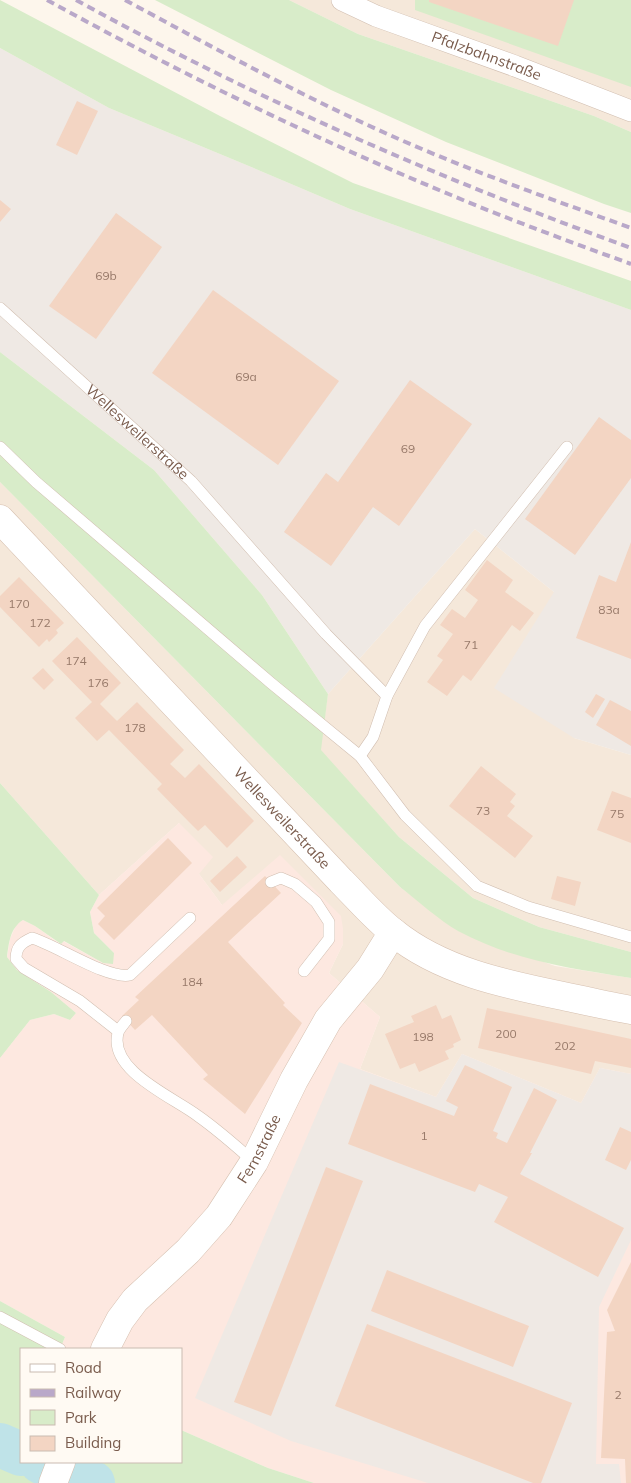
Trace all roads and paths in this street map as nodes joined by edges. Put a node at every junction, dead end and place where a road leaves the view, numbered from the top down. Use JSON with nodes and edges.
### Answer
{"nodes":[{"id":1,"x":342,"y":0,"type":"edge"},
{"id":2,"x":378,"y":8,"type":"edge"},
{"id":3,"x":631,"y":111,"type":"edge"},
{"id":4,"x":0,"y":308,"type":"edge"},
{"id":5,"x":0,"y":446,"type":"edge"},
{"id":6,"x":567,"y":447,"type":"dead end"},
{"id":7,"x":0,"y":519,"type":"edge"},
{"id":8,"x":387,"y":696,"type":"junction"},
{"id":9,"x":360,"y":756,"type":"junction"},
{"id":10,"x":271,"y":882,"type":"dead end"},
{"id":11,"x":190,"y":918,"type":"dead end"},
{"id":12,"x":393,"y":932,"type":"junction"},
{"id":13,"x":631,"y":937,"type":"edge"},
{"id":14,"x":304,"y":972,"type":"dead end"},
{"id":15,"x":631,"y":1010,"type":"edge"},
{"id":16,"x":126,"y":1021,"type":"dead end"},
{"id":17,"x":118,"y":1031,"type":"junction"},
{"id":18,"x":254,"y":1162,"type":"junction"},
{"id":19,"x":0,"y":1317,"type":"edge"},
{"id":20,"x":58,"y":1348,"type":"edge"},
{"id":21,"x":106,"y":1348,"type":"edge"},
{"id":22,"x":61,"y":1463,"type":"edge"},
{"id":23,"x":53,"y":1483,"type":"edge"}],
"edges":[{"from":1,"to":2,"type":"street","name":"Pfalzbahnstraße"},
{"from":2,"to":3,"type":"street","name":"Pfalzbahnstraße"},
{"from":4,"to":8,"type":"lane","name":"Wellesweilerstraße"},
{"from":5,"to":9,"type":"lane"},
{"from":6,"to":8,"type":"lane"},
{"from":7,"to":12,"type":"street","name":"Wellesweilerstraße"},
{"from":8,"to":9,"type":"lane"},
{"from":9,"to":13,"type":"lane"},
{"from":10,"to":14,"type":"lane"},
{"from":11,"to":17,"type":"lane"},
{"from":12,"to":15,"type":"street","name":"Wellesweilerstraße"},
{"from":12,"to":18,"type":"street","name":"Fernstraße"},
{"from":16,"to":17,"type":"lane"},
{"from":17,"to":18,"type":"lane"},
{"from":18,"to":21,"type":"street","name":"Fernstraße"},
{"from":19,"to":20,"type":"lane"},
{"from":22,"to":23,"type":"street"}]}
